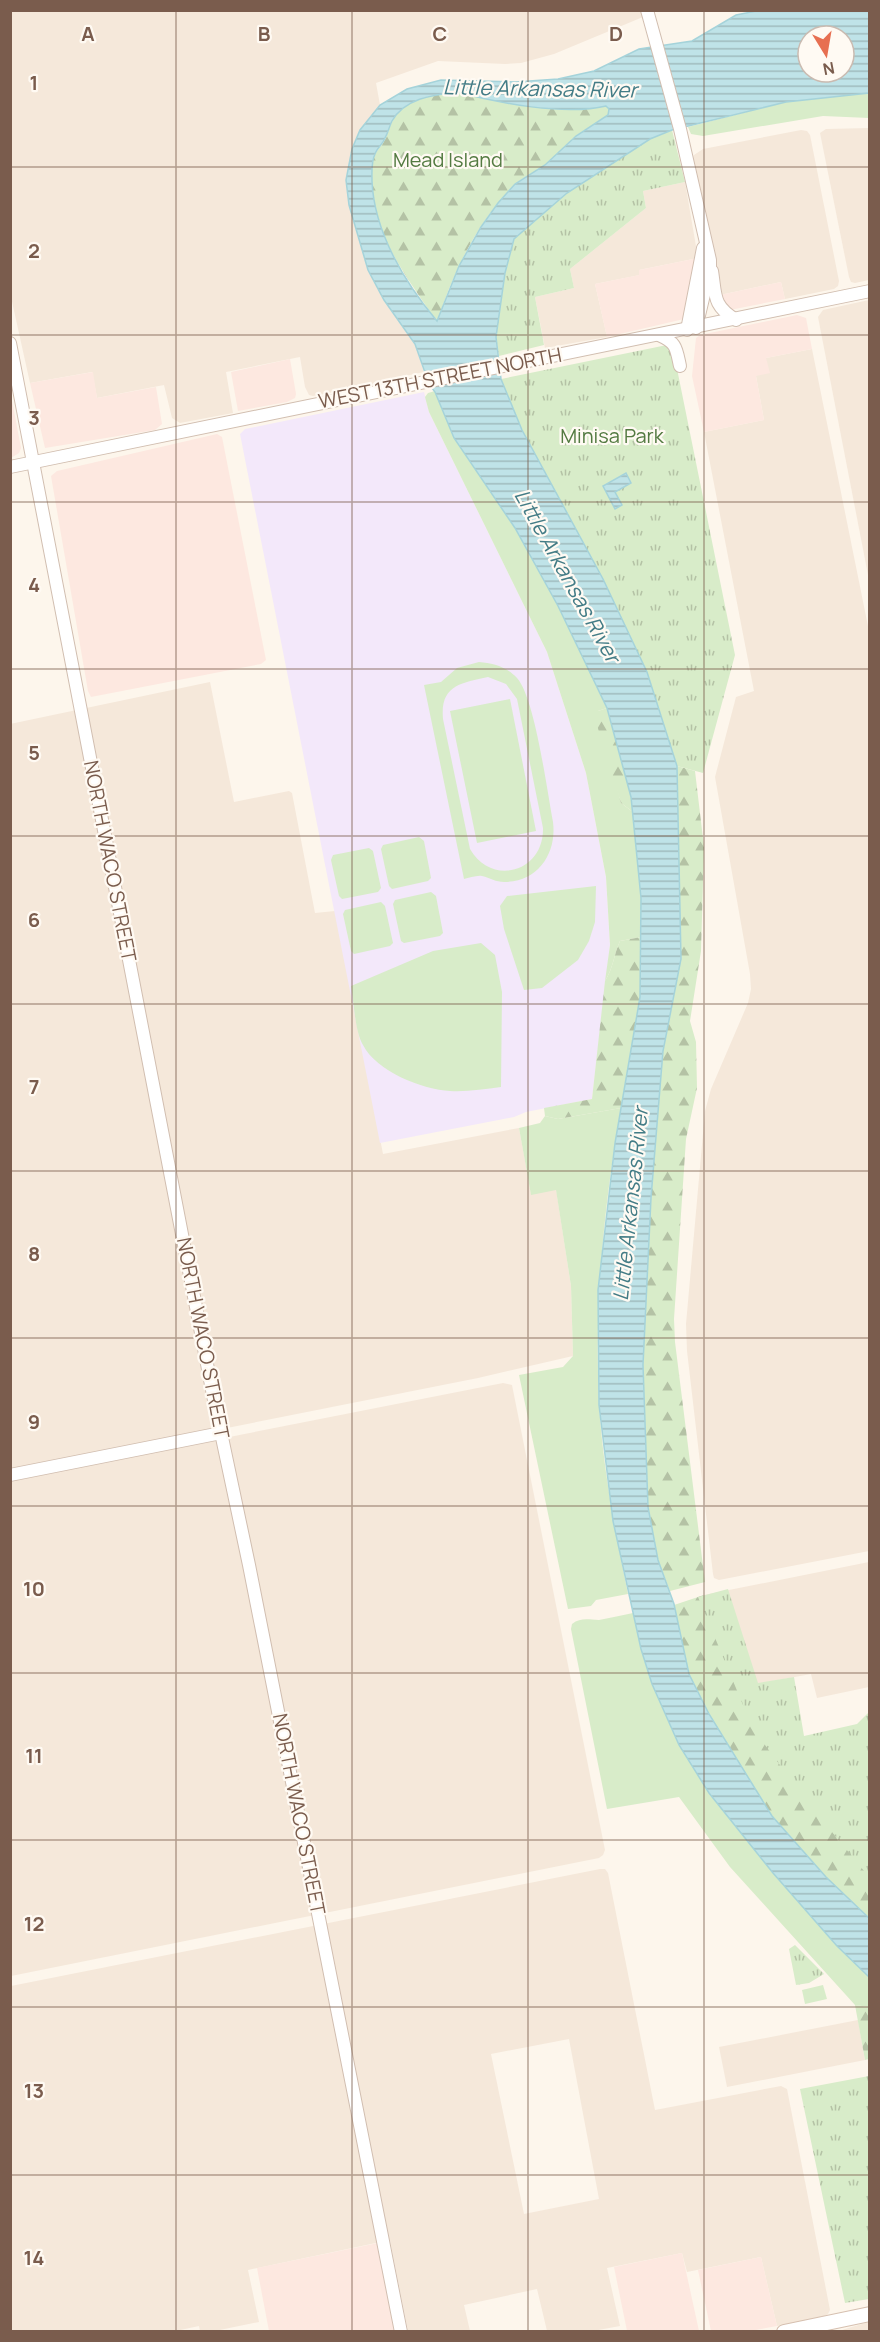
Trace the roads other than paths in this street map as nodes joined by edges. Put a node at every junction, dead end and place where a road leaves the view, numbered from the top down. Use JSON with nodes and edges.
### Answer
{"nodes":[{"id":1,"x":647,"y":10,"type":"edge"},
{"id":2,"x":704,"y":237,"type":"junction"},
{"id":3,"x":710,"y":260,"type":"junction"},
{"id":4,"x":870,"y":291,"type":"edge"},
{"id":5,"x":736,"y":320,"type":"junction"},
{"id":6,"x":691,"y":329,"type":"junction"},
{"id":7,"x":659,"y":335,"type":"junction"},
{"id":8,"x":10,"y":343,"type":"edge"},
{"id":9,"x":680,"y":366,"type":"dead end"},
{"id":10,"x":34,"y":462,"type":"junction"},
{"id":11,"x":10,"y":467,"type":"edge"},
{"id":12,"x":221,"y":1433,"type":"junction"},
{"id":13,"x":10,"y":1475,"type":"edge"},
{"id":14,"x":870,"y":2314,"type":"edge"},
{"id":15,"x":400,"y":2331,"type":"edge"},
{"id":16,"x":784,"y":2331,"type":"edge"}],
"edges":[{"from":1,"to":2,"type":"street"},
{"from":2,"to":3,"type":"street"},
{"from":2,"to":6,"type":"street"},
{"from":3,"to":5,"type":"street"},
{"from":3,"to":6,"type":"street"},
{"from":4,"to":5,"type":"street","name":"WEST 13TH STREET NORTH"},
{"from":5,"to":6,"type":"street","name":"WEST 13TH STREET NORTH"},
{"from":6,"to":7,"type":"street","name":"WEST 13TH STREET NORTH"},
{"from":7,"to":9,"type":"street"},
{"from":7,"to":10,"type":"street","name":"WEST 13TH STREET NORTH"},
{"from":8,"to":10,"type":"street","name":"NORTH WACO STREET"},
{"from":10,"to":11,"type":"street","name":"WEST 13TH STREET NORTH"},
{"from":10,"to":12,"type":"street","name":"NORTH WACO STREET"},
{"from":12,"to":13,"type":"street"},
{"from":12,"to":15,"type":"street","name":"NORTH WACO STREET"},
{"from":14,"to":16,"type":"main road"}]}
